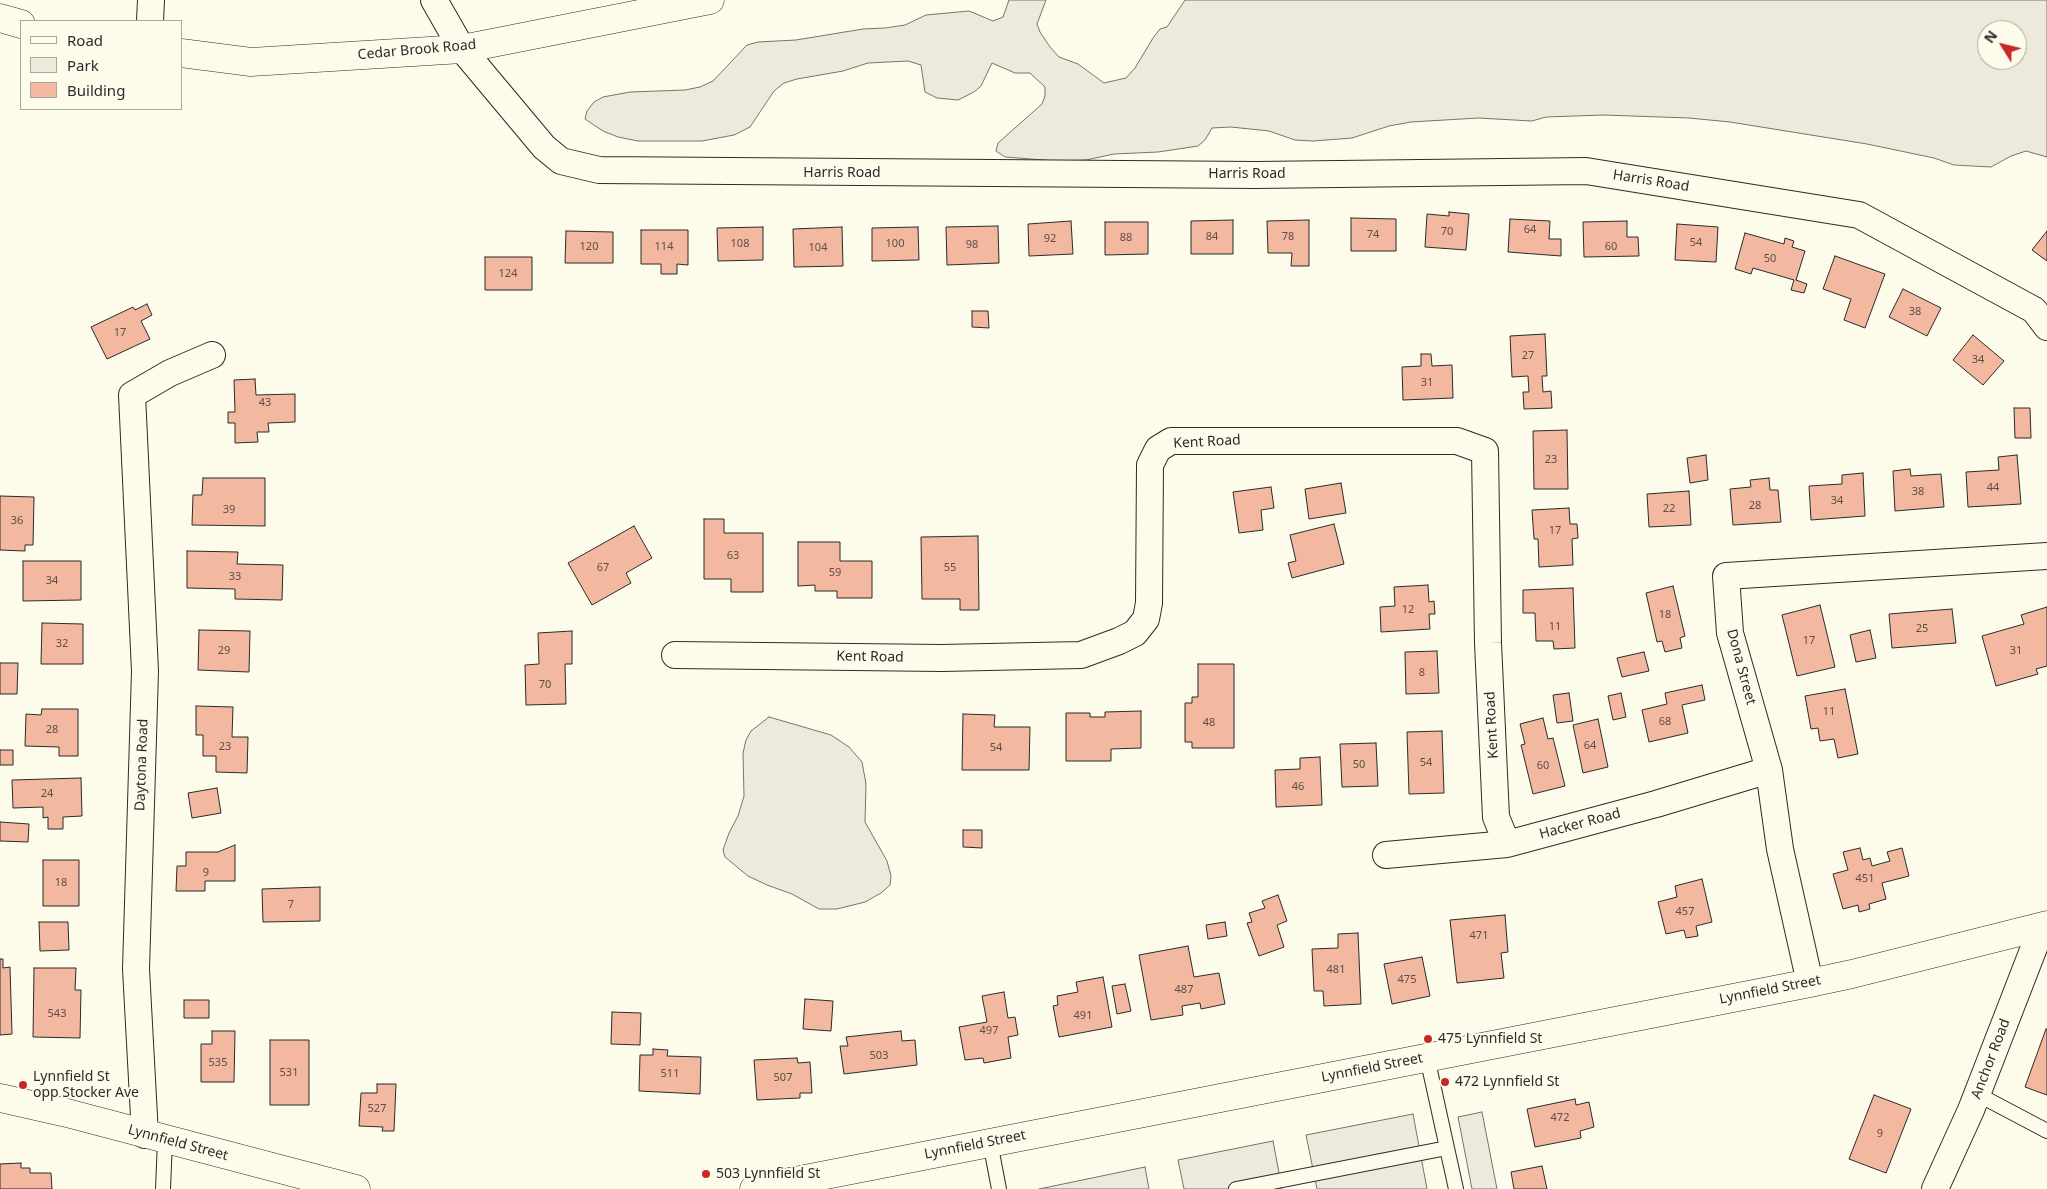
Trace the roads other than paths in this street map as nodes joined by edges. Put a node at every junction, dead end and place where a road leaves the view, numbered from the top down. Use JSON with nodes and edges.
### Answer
{"nodes":[{"id":1,"x":151,"y":0,"type":"edge"},
{"id":2,"x":434,"y":0,"type":"edge"},
{"id":3,"x":710,"y":0,"type":"edge"},
{"id":4,"x":0,"y":18,"type":"edge"},
{"id":5,"x":150,"y":20,"type":"edge"},
{"id":6,"x":20,"y":24,"type":"edge"},
{"id":7,"x":462,"y":49,"type":"junction"},
{"id":8,"x":182,"y":53,"type":"edge"},
{"id":9,"x":2047,"y":327,"type":"edge"},
{"id":10,"x":212,"y":355,"type":"dead end"},
{"id":11,"x":2047,"y":556,"type":"edge"},
{"id":12,"x":675,"y":655,"type":"dead end"},
{"id":13,"x":1770,"y":770,"type":"junction"},
{"id":14,"x":1507,"y":844,"type":"junction"},
{"id":15,"x":1386,"y":855,"type":"dead end"},
{"id":16,"x":2045,"y":926,"type":"edge"},
{"id":17,"x":1810,"y":983,"type":"junction"},
{"id":18,"x":1427,"y":1057,"type":"junction"},
{"id":19,"x":1977,"y":1094,"type":"junction"},
{"id":20,"x":0,"y":1098,"type":"edge"},
{"id":21,"x":2047,"y":1131,"type":"edge"},
{"id":22,"x":155,"y":1137,"type":"junction"},
{"id":23,"x":990,"y":1142,"type":"junction"},
{"id":24,"x":1447,"y":1148,"type":"junction"},
{"id":25,"x":292,"y":1181,"type":"edge"},
{"id":26,"x":163,"y":1189,"type":"edge"},
{"id":27,"x":356,"y":1189,"type":"edge"},
{"id":28,"x":754,"y":1189,"type":"edge"},
{"id":29,"x":999,"y":1189,"type":"edge"},
{"id":30,"x":1236,"y":1189,"type":"edge"},
{"id":31,"x":1456,"y":1189,"type":"edge"},
{"id":32,"x":1935,"y":1189,"type":"edge"}],
"edges":[{"from":1,"to":5,"type":"street"},
{"from":2,"to":7,"type":"street","name":"Harris Road"},
{"from":3,"to":7,"type":"main road","name":"Cedar Brook Road"},
{"from":4,"to":6,"type":"main road"},
{"from":7,"to":8,"type":"main road","name":"Cedar Brook Road"},
{"from":7,"to":9,"type":"street","name":"Harris Road"},
{"from":10,"to":22,"type":"street","name":"Daytona Road"},
{"from":11,"to":13,"type":"street","name":"Dona Street"},
{"from":12,"to":14,"type":"street","name":"Kent Road"},
{"from":13,"to":14,"type":"street","name":"Hacker Road"},
{"from":13,"to":17,"type":"street","name":"Dona Street"},
{"from":14,"to":15,"type":"street","name":"Hacker Road"},
{"from":16,"to":17,"type":"main road","name":"Lynnfield Street"},
{"from":16,"to":19,"type":"street","name":"Anchor Road"},
{"from":17,"to":18,"type":"main road","name":"Lynnfield Street"},
{"from":18,"to":23,"type":"main road","name":"Lynnfield Street"},
{"from":18,"to":24,"type":"lane"},
{"from":19,"to":21,"type":"lane"},
{"from":19,"to":32,"type":"street","name":"Anchor Road"},
{"from":20,"to":22,"type":"main road","name":"Lynnfield Street"},
{"from":22,"to":25,"type":"main road","name":"Lynnfield Street"},
{"from":22,"to":26,"type":"lane"},
{"from":23,"to":28,"type":"main road","name":"Lynnfield Street"},
{"from":23,"to":29,"type":"lane"},
{"from":24,"to":30,"type":"lane"},
{"from":24,"to":31,"type":"lane"},
{"from":25,"to":27,"type":"main road","name":"Lynnfield Street"}]}
